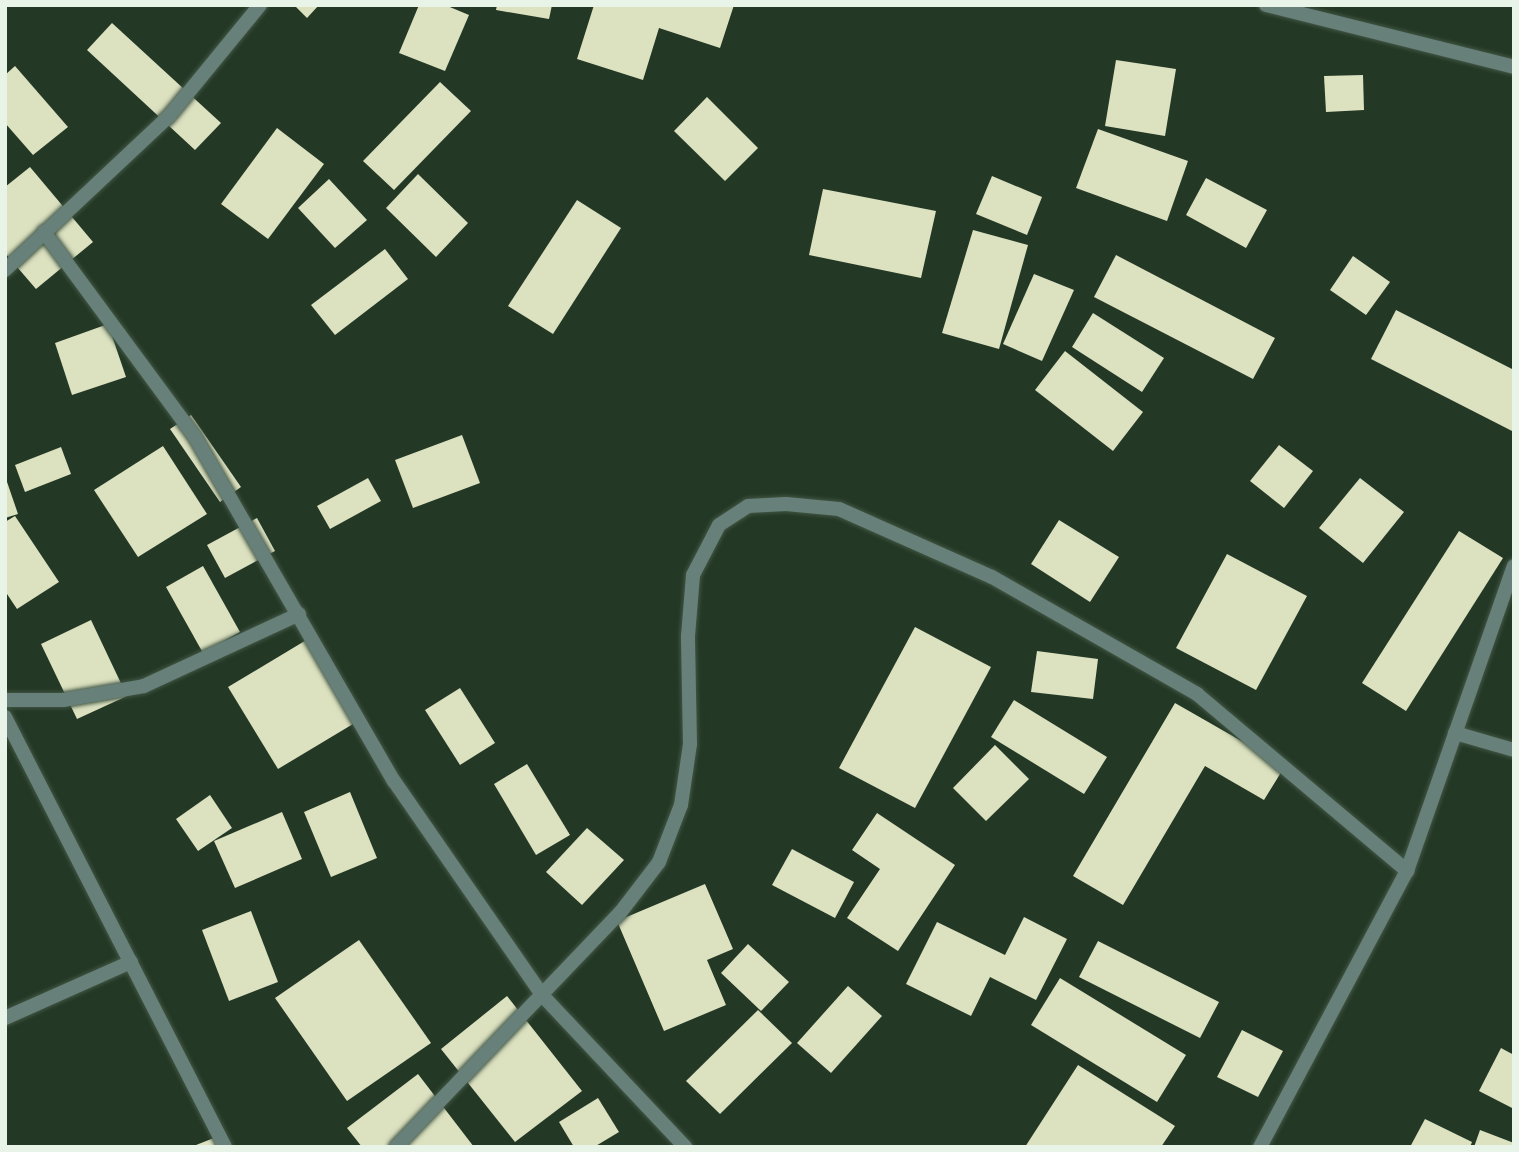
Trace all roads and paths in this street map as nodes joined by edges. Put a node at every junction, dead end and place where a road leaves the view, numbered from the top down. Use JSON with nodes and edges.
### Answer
{"nodes":[{"id":1,"x":260,"y":5,"type":"edge"},
{"id":2,"x":1266,"y":5,"type":"edge"},
{"id":3,"x":1514,"y":67,"type":"edge"},
{"id":4,"x":44,"y":232,"type":"junction"},
{"id":5,"x":5,"y":270,"type":"edge"},
{"id":6,"x":1514,"y":566,"type":"edge"},
{"id":7,"x":299,"y":614,"type":"junction"},
{"id":8,"x":5,"y":700,"type":"edge"},
{"id":9,"x":5,"y":717,"type":"edge"},
{"id":10,"x":1455,"y":733,"type":"junction"},
{"id":11,"x":1514,"y":750,"type":"edge"},
{"id":12,"x":1407,"y":871,"type":"junction"},
{"id":13,"x":131,"y":962,"type":"junction"},
{"id":14,"x":542,"y":995,"type":"junction"},
{"id":15,"x":5,"y":1018,"type":"edge"},
{"id":16,"x":225,"y":1147,"type":"edge"},
{"id":17,"x":396,"y":1147,"type":"edge"},
{"id":18,"x":685,"y":1147,"type":"edge"},
{"id":19,"x":1260,"y":1147,"type":"edge"}],
"edges":[{"from":1,"to":4,"type":"street"},
{"from":2,"to":3,"type":"street"},
{"from":4,"to":5,"type":"street"},
{"from":4,"to":7,"type":"street"},
{"from":6,"to":10,"type":"street"},
{"from":7,"to":8,"type":"street"},
{"from":7,"to":14,"type":"street"},
{"from":9,"to":13,"type":"street"},
{"from":10,"to":11,"type":"street"},
{"from":10,"to":12,"type":"street"},
{"from":12,"to":14,"type":"street"},
{"from":12,"to":19,"type":"street"},
{"from":13,"to":15,"type":"street"},
{"from":13,"to":16,"type":"street"},
{"from":14,"to":17,"type":"street"},
{"from":14,"to":18,"type":"street"}]}
